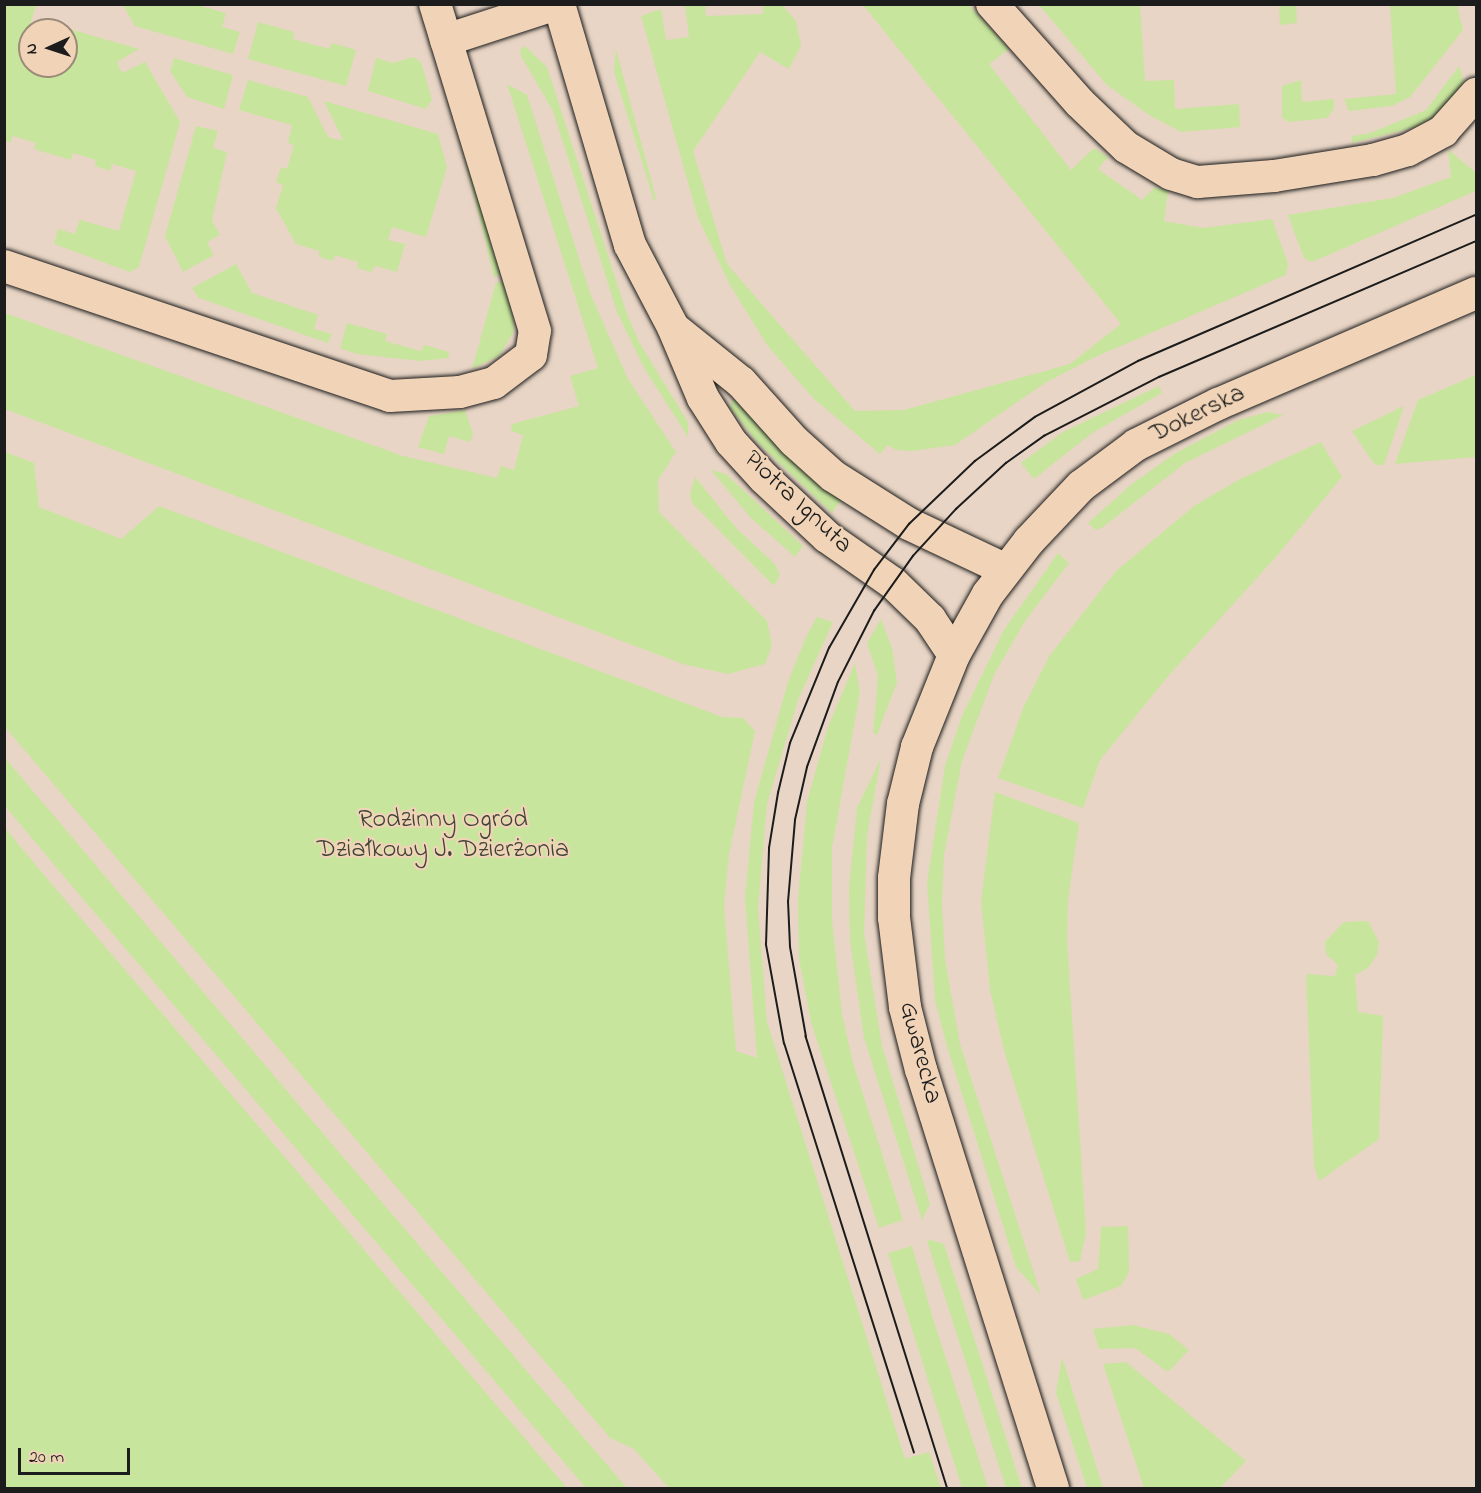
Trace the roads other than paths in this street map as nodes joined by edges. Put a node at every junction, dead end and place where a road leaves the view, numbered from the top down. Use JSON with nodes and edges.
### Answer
{"nodes":[{"id":1,"x":435,"y":4,"type":"edge"},
{"id":2,"x":558,"y":4,"type":"edge"},
{"id":3,"x":992,"y":4,"type":"edge"},
{"id":4,"x":446,"y":40,"type":"junction"},
{"id":5,"x":1476,"y":94,"type":"edge"},
{"id":6,"x":4,"y":266,"type":"edge"},
{"id":7,"x":1476,"y":293,"type":"edge"},
{"id":8,"x":673,"y":327,"type":"junction"},
{"id":9,"x":1004,"y":569,"type":"junction"},
{"id":10,"x":976,"y":615,"type":"joint"},
{"id":11,"x":954,"y":655,"type":"junction"},
{"id":12,"x":1053,"y":1488,"type":"edge"}],
"edges":[{"from":1,"to":4,"type":"street"},
{"from":2,"to":4,"type":"street"},
{"from":2,"to":8,"type":"street","name":"Piotra Ignuta"},
{"from":3,"to":5,"type":"street"},
{"from":4,"to":6,"type":"street"},
{"from":7,"to":9,"type":"street","name":"Dokerska"},
{"from":8,"to":9,"type":"street","name":"Piotra Ignuta"},
{"from":8,"to":11,"type":"street","name":"Piotra Ignuta"},
{"from":9,"to":10,"type":"street","name":"Dokerska"},
{"from":10,"to":11,"type":"street","name":"Gwarecka"},
{"from":11,"to":12,"type":"street","name":"Gwarecka"}]}
